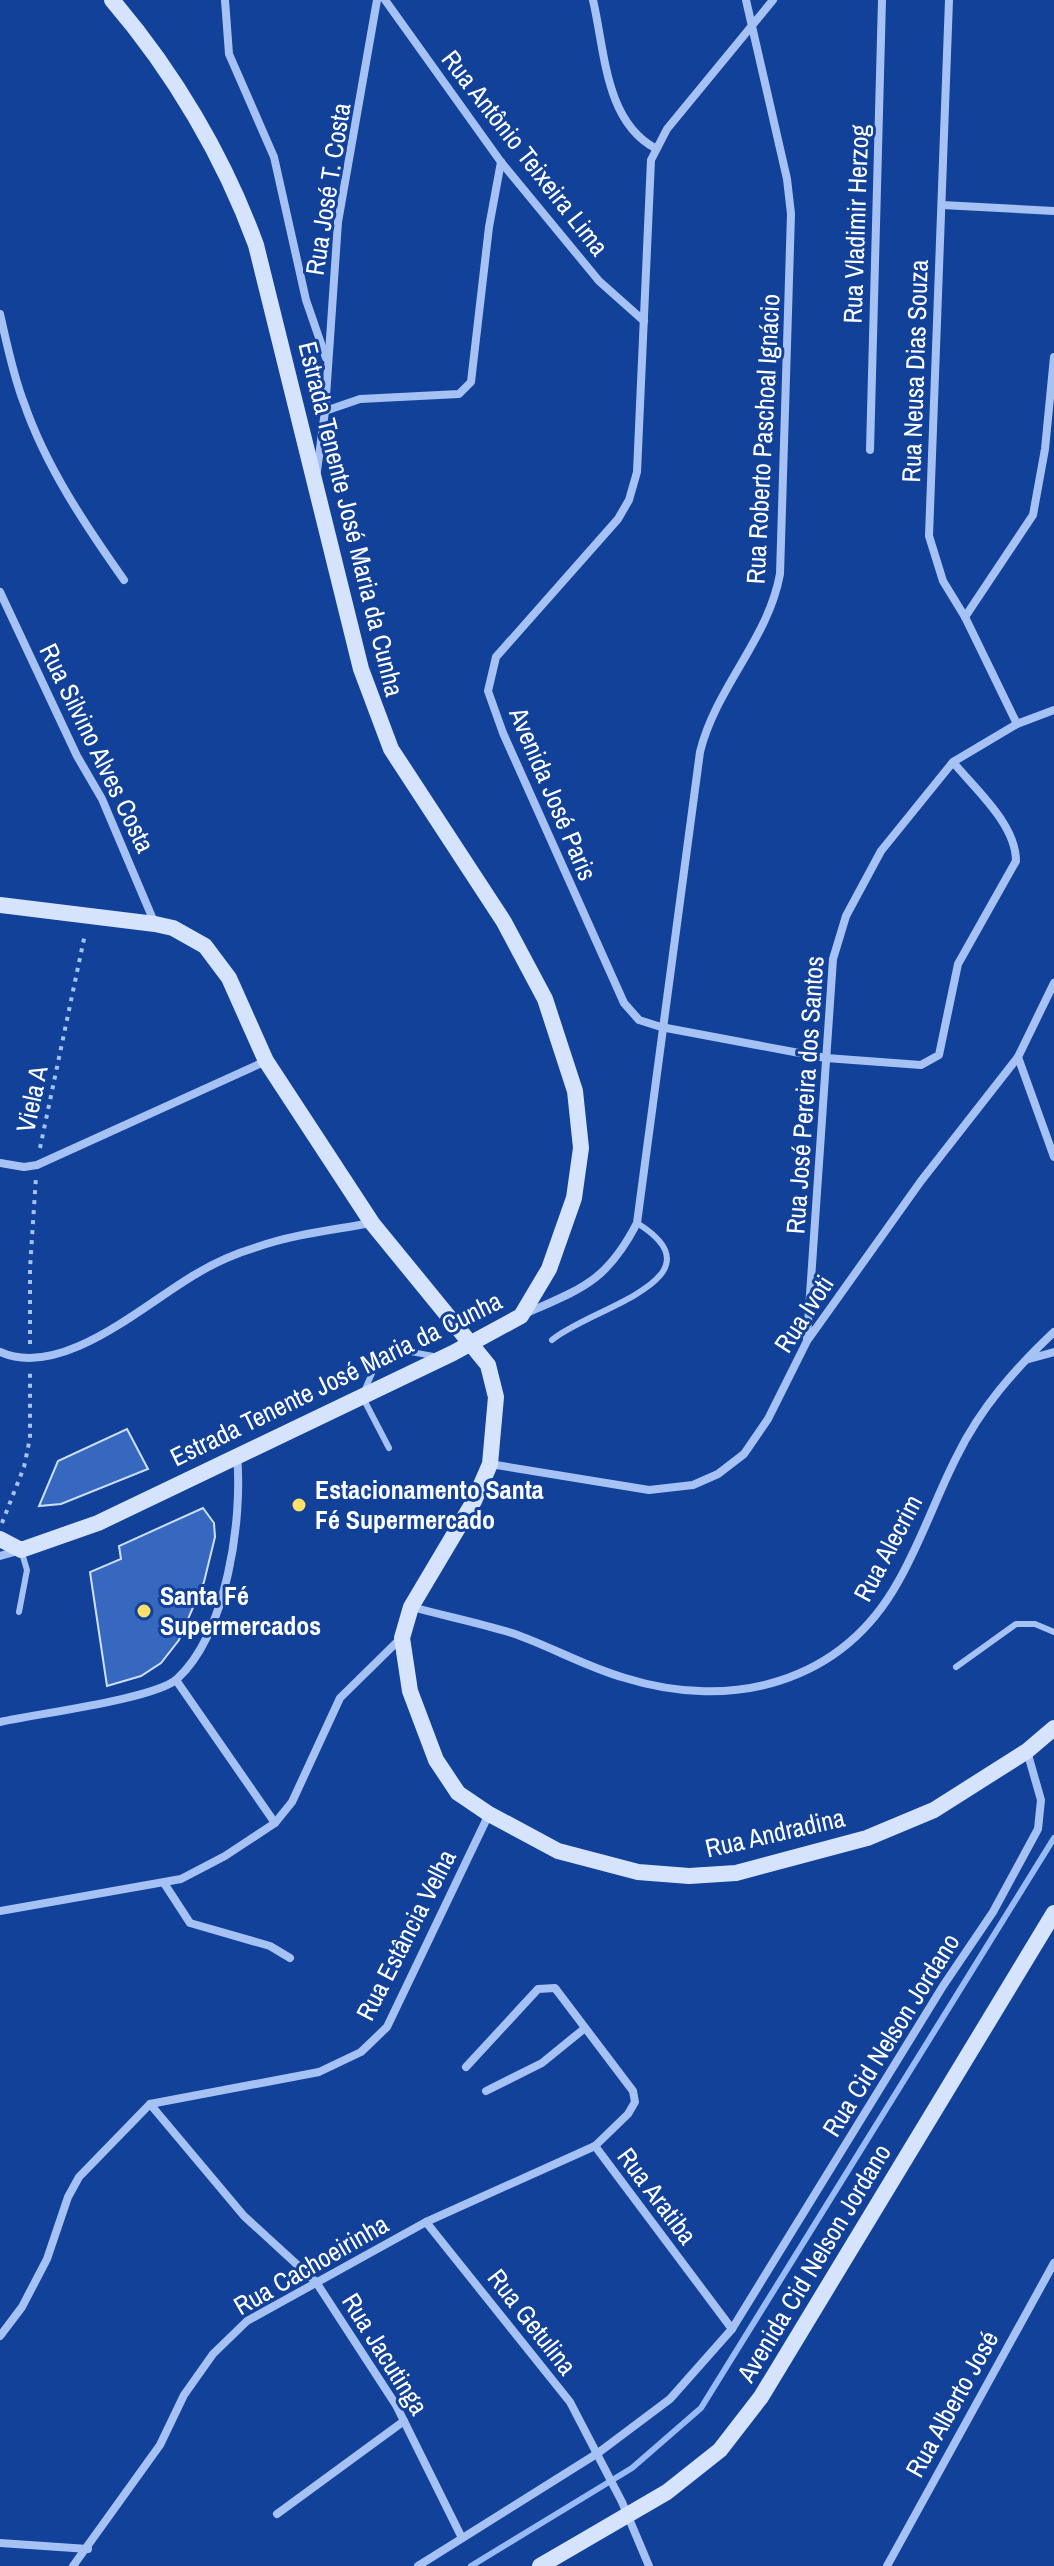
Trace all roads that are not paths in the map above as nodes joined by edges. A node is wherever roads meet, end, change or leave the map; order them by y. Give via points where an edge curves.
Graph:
1 (112, 0) edge
2 (225, 0) edge
3 (377, 0) edge
4 (385, 0) edge
5 (593, 0) edge
6 (746, 0) edge
7 (773, 0) edge
8 (882, 0) edge
9 (949, 0) edge
10 (753, 28) junction
11 (655, 148) junction
12 (501, 162) junction
13 (942, 205) junction
14 (1054, 211) edge
15 (0, 314) edge
16 (644, 321) junction
17 (1054, 357) edge
18 (328, 362) junction
19 (325, 411) junction
20 (870, 450) dead end
21 (315, 480) junction
22 (124, 580) dead end
23 (0, 592) edge
24 (965, 617) junction
25 (1054, 710) edge
26 (1017, 724) junction
27 (953, 762) junction
28 (0, 905) edge
29 (155, 924) junction
30 (1054, 983) edge
31 (661, 1027) junction
32 (1018, 1057) junction
33 (826, 1058) junction
34 (266, 1061) junction
35 (1054, 1157) edge
36 (0, 1163) edge
37 (372, 1223) junction
38 (637, 1223) junction
39 (521, 1316) junction
40 (1054, 1332) edge
41 (552, 1340) dead end
42 (807, 1341) junction
43 (472, 1342) junction
44 (0, 1352) edge
45 (1054, 1352) edge
46 (1025, 1360) junction
47 (362, 1396) junction
48 (389, 1448) dead end
49 (237, 1454) junction
50 (490, 1464) junction
51 (0, 1539) edge
52 (21, 1550) junction
53 (0, 1556) edge
54 (411, 1607) junction
55 (19, 1612) dead end
56 (1054, 1632) edge
57 (402, 1638) junction
58 (956, 1667) dead end
59 (176, 1680) junction
60 (0, 1722) edge
61 (1054, 1728) edge
62 (1027, 1751) junction
63 (489, 1814) junction
64 (275, 1823) junction
65 (164, 1883) junction
66 (0, 1911) edge
67 (1054, 1913) edge
68 (290, 1958) dead end
69 (585, 2028) junction
70 (466, 2067) dead end
71 (486, 2091) dead end
72 (150, 2104) junction
73 (595, 2146) junction
74 (426, 2222) junction
75 (1054, 2263) edge
76 (316, 2282) junction
77 (732, 2329) junction
78 (0, 2336) edge
79 (404, 2421) junction
80 (598, 2453) junction
81 (625, 2508) junction
82 (277, 2514) dead end
83 (462, 2538) junction
84 (0, 2543) edge
85 (88, 2549) junction
86 (73, 2566) edge
87 (418, 2566) edge
88 (540, 2566) edge
89 (649, 2566) edge
90 (887, 2566) edge

1 - 21 main road, Estrada Tenente José Maria da Cunha via 185,103 242,207
2 - 18 street via 229,54 274,157 306,300
3 - 18 street, Rua José T. Costa via 338,222
4 - 12 street, Rua Antônio Teixeira Lima
5 - 11 street via 617,107 636,136
6 - 10 street, Rua Roberto Paschoal Ignácio
7 - 10 street, Avenida José Paris
8 - 20 street, Rua Vladimir Herzog
9 - 13 street, Rua Neusa Dias Souza
10 - 11 street, Avenida José Paris
10 - 31 street, Rua Roberto Paschoal Ignácio via 791,214 780,574 767,618 708,718
11 - 16 street, Avenida José Paris via 648,186
12 - 16 street, Rua Antônio Teixeira Lima via 599,281
12 - 19 street via 471,382 459,394 382,396
13 - 14 street
13 - 24 street, Rua Neusa Dias Souza via 929,536 934,562
15 - 22 street via 35,429 92,534
16 - 31 street, Avenida José Paris via 637,472 629,500 496,657 488,691 624,1003 639,1020
17 - 24 street via 1033,515
18 - 19 street, Rua José T. Costa
19 - 21 street, Rua José T. Costa
21 - 39 main road, Estrada Tenente José Maria da Cunha via 361,669 391,749 504,922 545,999 575,1091 581,1148 574,1198 549,1269
23 - 29 street, Rua Silvino Alves Costa via 102,799
24 - 26 street, Rua Neusa Dias Souza
25 - 26 street, Rua José Pereira dos Santos
26 - 27 street, Rua José Pereira dos Santos
27 - 33 street, Rua José Pereira dos Santos via 881,851 846,916 833,959
27 - 33 street via 1006,827 1016,861 958,964 939,1055 921,1065
28 - 29 main road, Rua Andradina
29 - 34 main road, Rua Andradina via 205,946 229,978
30 - 32 street, Rua Ivoti
31 - 33 street
31 - 38 street
32 - 35 street
32 - 42 street, Rua Ivoti
33 - 42 street, Rua José Pereira dos Santos
34 - 36 street via 37,1165
34 - 37 main road, Rua Andradina
37 - 43 main road, Rua Andradina
37 - 44 street via 258,1246 199,1271 84,1344 30,1360
38 - 39 street via 610,1267 585,1287
38 - 41 lane via 660,1237 667,1250 668,1263 658,1282
39 - 43 main road, Estrada Tenente José Maria da Cunha
40 - 46 street, Rua Alecrim
42 - 50 street, Rua Ivoti via 744,1454 693,1485 649,1490
43 - 47 main road, Estrada Tenente José Maria da Cunha
43 - 50 main road, Rua Andradina via 488,1365 496,1397
45 - 46 street
46 - 54 street, Rua Alecrim via 973,1427 898,1583 863,1632 819,1665 756,1689 712,1694 665,1689 623,1678 511,1633
47 - 48 lane
47 - 49 main road, Estrada Tenente José Maria da Cunha
49 - 52 main road, Estrada Tenente José Maria da Cunha via 98,1523
49 - 59 street via 235,1550 203,1643
50 - 54 main road, Rua Andradina
51 - 52 main road
52 - 53 street
52 - 55 lane via 27,1570
54 - 57 main road, Rua Andradina
56 - 58 lane via 1016,1624
57 - 63 main road, Rua Andradina via 410,1691 436,1760 458,1793
57 - 64 street via 340,1698 292,1802
59 - 60 street via 149,1692
59 - 64 street
61 - 62 main road, Rua Andradina
62 - 63 main road, Rua Andradina via 912,1820 867,1838 736,1873 638,1872 558,1851
62 - 77 street, Rua Cid Nelson Jordano via 1041,1800 1038,1829 993,1912
63 - 72 street, Rua Estância Velha via 387,2027 361,2052 319,2072
64 - 65 street via 205,1867
65 - 66 street
65 - 68 street via 190,1923 270,1946
67 - 81 main road, Avenida Cid Nelson Jordano via 761,2397 720,2450 667,2492
69 - 70 street, Rua Aratiba via 555,1988 538,1989
69 - 71 street via 542,2063
69 - 73 street, Rua Aratiba via 636,2095 628,2114
72 - 76 street, Rua Jacutinga via 244,2216
72 - 78 street via 79,2177 47,2259
73 - 74 street, Rua Cachoeirinha
73 - 77 street, Rua Aratiba
74 - 76 street, Rua Cachoeirinha
74 - 80 street, Rua Getulina via 570,2402
75 - 90 street, Rua Alberto José
76 - 79 street, Rua Jacutinga
76 - 85 street, Rua Cachoeirinha via 247,2321 213,2354 184,2395 160,2445
77 - 80 street, Avenida Cid Nelson Jordano via 670,2399
79 - 82 street
79 - 83 street, Rua Jacutinga
80 - 81 street
80 - 83 street, Avenida Cid Nelson Jordano
81 - 88 main road, Avenida Cid Nelson Jordano
81 - 89 street
83 - 87 street, Avenida Cid Nelson Jordano
84 - 85 street
85 - 86 street, Rua Cachoeirinha

